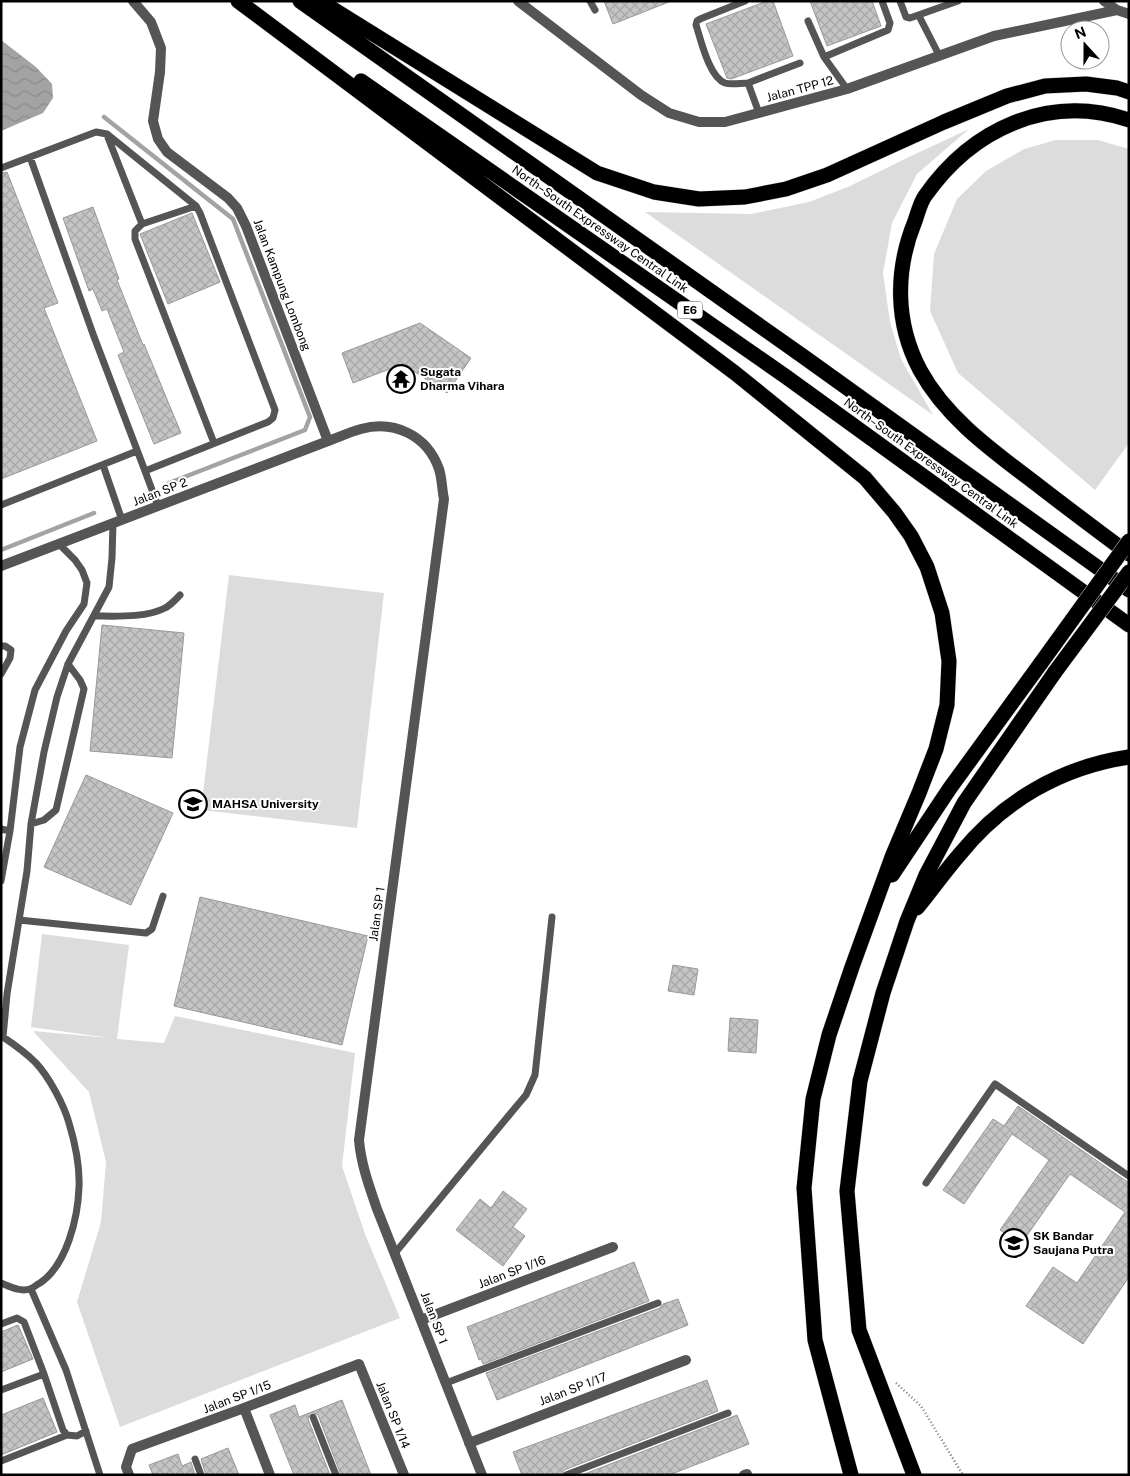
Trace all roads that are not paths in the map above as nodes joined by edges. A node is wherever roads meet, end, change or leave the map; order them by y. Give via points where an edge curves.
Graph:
1 (133, 1) edge
2 (238, 1) edge
3 (247, 1) edge
4 (300, 1) edge
5 (320, 1) edge
6 (518, 1) edge
7 (590, 1) edge
8 (745, 1) edge
9 (882, 1) edge
10 (900, 1) edge
11 (958, 1) edge
12 (1104, 1) edge
13 (596, 10) dead end
14 (1117, 10) junction
15 (1129, 14) edge
16 (919, 16) junction
17 (808, 21) dead end
18 (939, 55) junction
19 (824, 57) junction
20 (800, 63) dead end
21 (748, 83) junction
22 (847, 89) junction
23 (1129, 92) edge
24 (759, 113) junction
25 (1129, 120) edge
26 (107, 134) junction
27 (30, 157) junction
28 (1, 168) edge
29 (196, 206) junction
30 (142, 224) junction
31 (328, 441) junction
32 (214, 444) junction
33 (138, 451) junction
34 (103, 465) junction
35 (145, 471) junction
36 (1, 505) edge
37 (158, 506) junction
38 (118, 522) junction
39 (1129, 540) edge
40 (59, 544) junction
41 (1129, 554) edge
42 (1, 566) edge
43 (1129, 572) edge
44 (1129, 590) edge
45 (180, 594) dead end
46 (94, 616) junction
47 (1129, 625) edge
48 (1, 646) edge
49 (68, 664) junction
50 (1, 674) edge
51 (1129, 757) edge
52 (31, 824) junction
53 (1, 830) edge
54 (10, 831) junction
55 (1, 882) edge
56 (881, 890) junction
57 (163, 896) dead end
58 (552, 917) dead end
59 (19, 920) junction
60 (907, 921) junction
61 (2, 1037) edge
62 (1129, 1176) edge
63 (926, 1183) dead end
64 (612, 1247) dead end
65 (395, 1253) junction
66 (1, 1283) edge
67 (31, 1288) junction
68 (658, 1303) dead end
69 (421, 1320) junction
70 (1, 1324) edge
71 (686, 1360) dead end
72 (359, 1364) joint
73 (44, 1374) junction
74 (446, 1383) junction
75 (1, 1390) edge
76 (244, 1408) junction
77 (728, 1413) dead end
78 (313, 1417) dead end
79 (86, 1431) junction
80 (67, 1435) junction
81 (469, 1443) junction
82 (195, 1459) dead end
83 (1, 1461) edge
84 (100, 1475) edge
85 (129, 1475) edge
86 (201, 1475) edge
87 (270, 1475) edge
88 (336, 1475) edge
89 (404, 1475) edge
90 (482, 1475) edge
91 (566, 1475) edge
92 (851, 1475) edge
93 (914, 1475) edge

1 - 31 street, Jalan Kampung Lombong via 150,22 161,48 153,121 158,139 167,152 237,208
2 - 56 highway via 735,373 865,478 894,512 927,567 942,613 949,661 947,704 936,749
3 - 47 highway, North–South Expressway Central Link / E6 via 777,370
4 - 44 highway, North–South Expressway Central Link / E6
5 - 23 highway via 597,174 654,192 699,199 745,197 786,189 1008,96 1045,86 1086,84
6 - 24 street, Jalan TPP 12 via 669,113 700,122 725,122
7 - 13 lane
8 - 21 lane via 700,19 696,25 711,69 718,79 726,84
9 - 19 lane via 890,23 888,30
10 - 16 lane via 906,17
11 - 16 lane
12 - 14 street
14 - 15 street
14 - 18 street, Jalan TPP 12 via 994,36
16 - 18 lane
17 - 19 lane
18 - 22 street, Jalan TPP 12
19 - 22 lane
20 - 21 lane
21 - 24 lane
22 - 24 street, Jalan TPP 12
25 - 41 highway via 1084,110 1057,112 1028,117 971,147 924,198 908,237 901,269 900,305 919,368 930,389 954,416 985,445
26 - 27 lane via 96,132
26 - 29 lane
26 - 30 lane
27 - 28 lane
27 - 33 lane
29 - 30 lane
29 - 32 lane via 275,410 274,418 268,422
30 - 32 lane via 135,231 135,239
31 - 37 street, Jalan SP 2
31 - 65 street, Jalan SP 1 via 375,426 404,430 431,453 439,470 444,499 359,1140 367,1179
32 - 35 lane
33 - 34 lane
33 - 35 lane
34 - 36 lane
34 - 38 lane
35 - 37 lane
37 - 38 street, Jalan SP 2
38 - 40 street, Jalan SP 2
38 - 46 lane via 109,587
39 - 56 highway, bridge via 950,788
40 - 42 street, Jalan SP 2
40 - 54 lane via 82,570 87,583 84,604 35,690 20,747
43 - 60 highway, bridge via 964,803 926,875
45 - 46 lane via 167,607 153,612
46 - 49 lane
48 - 50 lane via 11,650
49 - 52 lane via 44,752
49 - 52 lane via 84,689 82,698 56,810 44,820
51 - 60 highway via 1059,776 1024,795 995,817 960,853
52 - 59 lane
53 - 54 lane
54 - 55 lane
56 - 92 highway via 829,1035 813,1099 804,1188 815,1340
57 - 59 lane via 152,929 146,933
58 - 65 lane via 535,1075 515,1108
59 - 61 lane
60 - 93 highway via 883,993 860,1081 847,1191 859,1330
61 - 67 lane via 38,1065 55,1090 69,1122 77,1163 77,1213 66,1247 48,1277
62 - 63 lane via 995,1084
64 - 69 street, Jalan SP 1/16
65 - 69 street, Jalan SP 1
66 - 67 lane via 17,1290
67 - 79 lane via 66,1370
68 - 74 lane
69 - 74 street, Jalan SP 1
70 - 73 lane via 17,1318 24,1322
71 - 81 street, Jalan SP 1/17
72 - 76 street, Jalan SP 1/15
72 - 89 street, Jalan SP 1/14
73 - 75 lane
73 - 80 lane
74 - 81 street, Jalan SP 1
76 - 85 street, Jalan SP 1/15 via 132,1449 126,1466
76 - 87 street
77 - 91 lane
78 - 88 lane
79 - 80 lane via 76,1436
79 - 84 lane
80 - 83 lane
81 - 90 street, Jalan SP 1
82 - 86 lane

